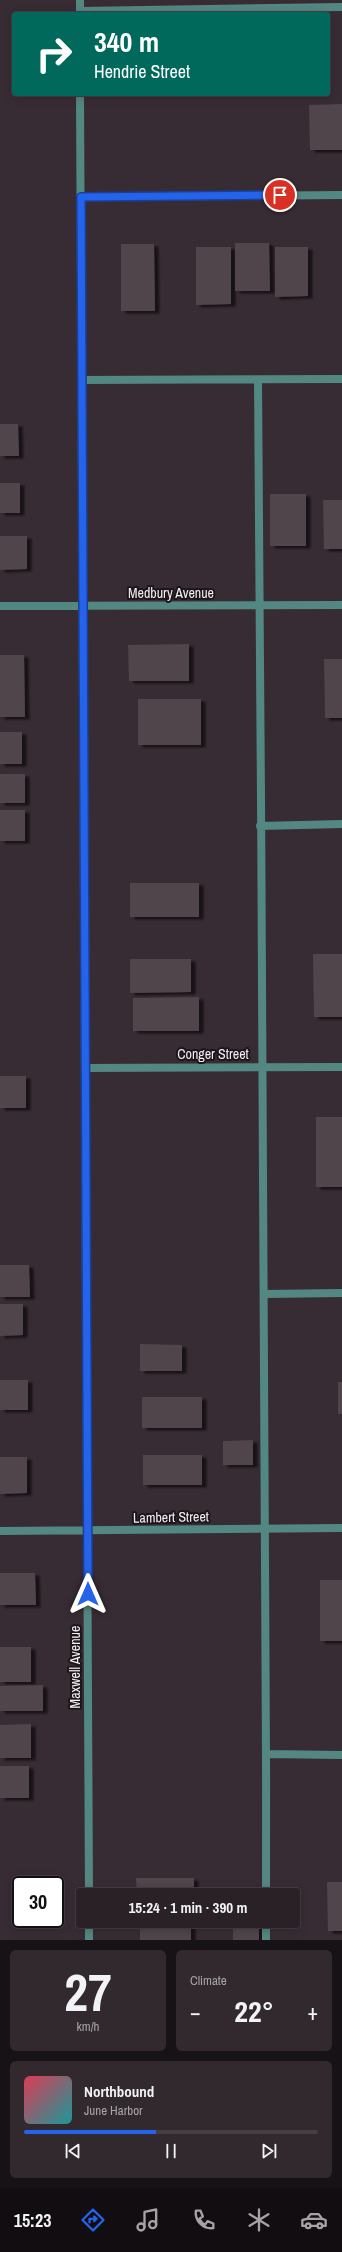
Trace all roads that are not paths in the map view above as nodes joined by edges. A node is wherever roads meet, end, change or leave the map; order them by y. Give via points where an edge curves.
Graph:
1 (80, 0) edge
2 (271, 4) edge
3 (342, 6) edge
4 (80, 12) edge
5 (80, 96) edge
6 (342, 195) edge
7 (81, 197) junction
8 (342, 379) edge
9 (82, 380) junction
10 (258, 380) junction
11 (342, 605) edge
12 (0, 606) edge
13 (83, 606) junction
14 (259, 606) junction
15 (342, 824) edge
16 (260, 826) junction
17 (263, 1067) junction
18 (342, 1067) edge
19 (85, 1068) junction
20 (342, 1293) edge
21 (264, 1294) junction
22 (342, 1528) edge
23 (267, 1529) junction
24 (87, 1530) junction
25 (0, 1531) edge
26 (266, 1754) junction
27 (342, 1755) edge
28 (89, 1888) edge
29 (266, 1888) edge
30 (89, 1928) edge
31 (266, 1928) edge
32 (89, 1940) edge
33 (266, 1940) edge

1 - 4 street
2 - 3 street
2 - 4 street
5 - 7 street, Maxwell Avenue
6 - 7 street
7 - 9 street, Maxwell Avenue
8 - 10 street
9 - 10 street
9 - 13 street, Maxwell Avenue
10 - 14 street
11 - 14 street, Medbury Avenue
12 - 13 street, Medbury Avenue
13 - 14 street, Medbury Avenue
13 - 19 street, Maxwell Avenue
14 - 16 street
15 - 16 street
16 - 17 street
17 - 18 street, Conger Street
17 - 19 street, Conger Street
17 - 21 street
19 - 24 street, Maxwell Avenue
20 - 21 street
21 - 23 street
22 - 23 street, Lambert Street
23 - 24 street, Lambert Street
23 - 26 street
24 - 25 street, Lambert Street
24 - 28 street, Maxwell Avenue
26 - 27 street
26 - 29 street
30 - 32 street
31 - 33 street

